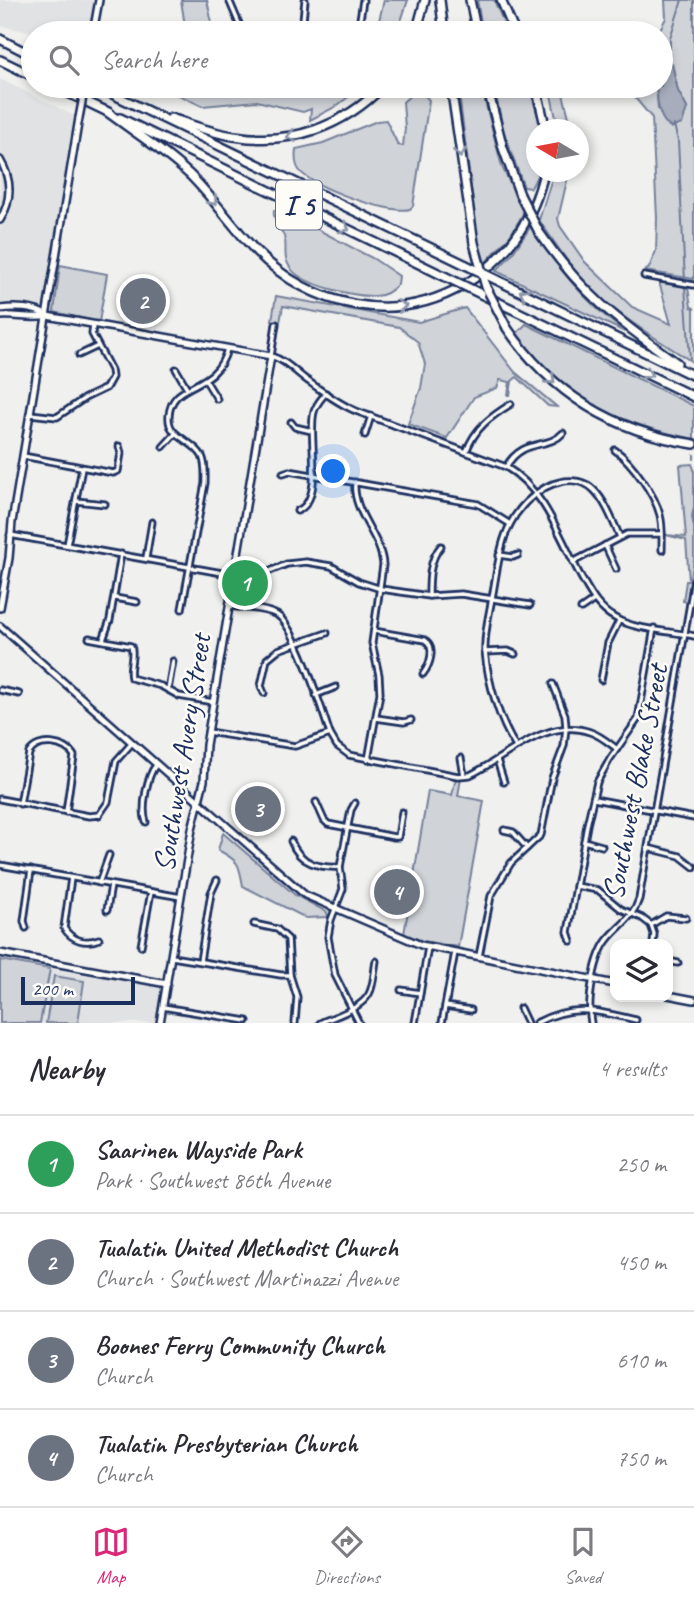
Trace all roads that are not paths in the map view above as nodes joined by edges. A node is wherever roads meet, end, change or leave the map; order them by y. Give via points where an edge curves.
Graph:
1 (99, 0) edge
2 (229, 0) edge
3 (305, 0) edge
4 (363, 0) edge
5 (425, 0) edge
6 (440, 0) edge
7 (470, 0) edge
8 (500, 0) edge
9 (95, 21) edge
10 (238, 21) edge
11 (303, 21) edge
12 (360, 21) edge
13 (419, 21) edge
14 (443, 21) edge
15 (474, 21) edge
16 (510, 21) edge
17 (0, 39) edge
18 (21, 49) edge
19 (0, 60) edge
20 (21, 70) edge
21 (79, 98) edge
22 (83, 98) edge
23 (122, 98) edge
24 (371, 98) edge
25 (453, 98) edge
26 (490, 98) edge
27 (539, 98) edge
28 (141, 107) junction
29 (106, 111) junction
30 (544, 119) edge
31 (0, 160) edge
32 (541, 182) edge
33 (0, 220) edge
34 (644, 276) dead end
35 (694, 285) edge
36 (0, 309) edge
37 (0, 316) edge
38 (47, 316) junction
39 (276, 324) dead end
40 (93, 325) junction
41 (99, 346) junction
42 (227, 349) junction
43 (79, 355) dead end
44 (271, 356) junction
45 (176, 369) dead end
46 (694, 376) edge
47 (206, 381) junction
48 (187, 388) junction
49 (326, 393) junction
50 (694, 397) edge
51 (217, 399) dead end
52 (511, 404) dead end
53 (30, 414) junction
54 (371, 416) junction
55 (291, 422) dead end
56 (312, 431) junction
57 (563, 433) dead end
58 (175, 434) junction
59 (365, 435) dead end
60 (694, 444) edge
61 (119, 446) dead end
62 (163, 447) dead end
63 (615, 450) dead end
64 (466, 452) junction
65 (23, 456) junction
66 (82, 467) junction
67 (506, 467) junction
68 (283, 473) dead end
69 (313, 475) junction
70 (355, 482) junction
71 (537, 493) junction
72 (76, 501) junction
73 (105, 504) dead end
74 (298, 511) dead end
75 (152, 522) dead end
76 (510, 524) junction
77 (662, 534) junction
78 (10, 535) junction
79 (620, 537) junction
80 (66, 545) junction
81 (605, 545) junction
82 (441, 546) dead end
83 (662, 550) dead end
84 (121, 554) junction
85 (499, 555) junction
86 (519, 555) dead end
87 (146, 559) junction
88 (573, 562) junction
89 (191, 567) junction
90 (616, 569) dead end
91 (234, 576) junction
92 (694, 580) edge
93 (381, 589) junction
94 (429, 596) junction
95 (115, 597) junction
96 (492, 600) junction
97 (594, 600) junction
98 (137, 602) dead end
99 (530, 605) dead end
100 (229, 606) junction
101 (0, 608) edge
102 (581, 609) dead end
103 (182, 610) dead end
104 (619, 621) junction
105 (0, 626) edge
106 (654, 628) junction
107 (374, 631) junction
108 (327, 633) dead end
109 (685, 634) junction
110 (694, 636) edge
111 (89, 638) dead end
112 (103, 640) junction
113 (296, 644) junction
114 (485, 652) junction
115 (515, 654) dead end
116 (173, 662) dead end
117 (423, 674) dead end
118 (601, 680) dead end
119 (553, 684) dead end
120 (336, 687) dead end
121 (0, 690) edge
122 (168, 690) junction
123 (264, 693) dead end
124 (19, 694) dead end
125 (316, 695) junction
126 (213, 702) junction
127 (376, 718) junction
128 (411, 720) dead end
129 (566, 728) junction
130 (208, 732) junction
131 (330, 734) junction
132 (132, 743) junction
133 (517, 748) junction
134 (617, 749) junction
135 (461, 758) dead end
136 (368, 760) junction
137 (497, 760) junction
138 (156, 765) junction
139 (464, 775) junction
140 (504, 782) dead end
141 (0, 799) edge
142 (594, 799) junction
143 (316, 802) dead end
144 (199, 803) junction
145 (355, 803) dead end
146 (20, 804) junction
147 (66, 812) junction
148 (402, 812) dead end
149 (654, 812) junction
150 (694, 818) edge
151 (146, 822) dead end
152 (347, 829) junction
153 (504, 830) dead end
154 (291, 841) dead end
155 (584, 841) junction
156 (601, 846) dead end
157 (527, 848) junction
158 (648, 848) junction
159 (109, 855) dead end
160 (0, 865) edge
161 (340, 867) junction
162 (694, 867) edge
163 (31, 870) junction
164 (71, 878) junction
165 (217, 880) dead end
166 (99, 883) junction
167 (111, 885) junction
168 (576, 886) junction
169 (151, 892) junction
170 (182, 897) junction
171 (335, 908) junction
172 (107, 910) dead end
173 (632, 915) junction
174 (686, 918) dead end
175 (254, 924) dead end
176 (650, 925) junction
177 (26, 928) dead end
178 (99, 939) dead end
179 (654, 939) edge
180 (570, 941) dead end
181 (141, 946) dead end
182 (428, 947) junction
183 (454, 952) junction
184 (0, 953) edge
185 (172, 957) junction
186 (479, 957) junction
187 (200, 961) junction
188 (376, 961) dead end
189 (673, 962) edge
190 (678, 963) dead end
191 (290, 975) junction
192 (594, 980) junction
193 (610, 983) edge
194 (167, 984) junction
195 (401, 990) dead end
196 (420, 993) junction
197 (673, 996) edge
198 (694, 1000) edge
199 (445, 1006) junction
200 (163, 1007) junction
201 (520, 1008) dead end
202 (351, 1009) junction
203 (471, 1010) dead end
204 (589, 1010) junction
205 (636, 1020) dead end
206 (247, 1021) dead end
207 (160, 1023) edge
208 (295, 1023) edge
209 (320, 1023) edge
210 (359, 1023) edge
211 (415, 1023) edge
212 (442, 1023) edge
213 (527, 1023) edge
214 (536, 1023) edge
215 (592, 1023) edge

1 - 9 main road
2 - 10 street
3 - 11 street
4 - 12 street
5 - 13 highway
6 - 14 highway
7 - 15 highway
8 - 16 highway
17 - 18 highway
19 - 20 highway
21 - 29 highway, I 5
22 - 38 main road, bridge
23 - 28 highway, I 5
24 -> 28 highway via 340,119 283,138 233,136
25 -> 60 highway, bridge via 474,243 486,287 507,328 540,369 586,407 637,431
26 - 46 highway, bridge via 520,195 567,271 602,308
27 - 30 highway
46 -> 28 highway, I 5, bridge
29 -> 32 highway via 188,173 279,272 322,296 360,306 420,303 474,279 518,235
29 -> 50 highway, I 5, bridge
31 - 33 main road via 9,186 8,204
34 - 35 street
36 - 38 main road
37 - 38 main road
38 - 40 main road
38 - 53 main road
39 - 44 street, Southwest Avery Street
40 - 41 street
40 - 42 main road
41 - 43 street
41 - 53 street via 112,374 104,390 57,417
42 - 44 main road
42 - 47 street via 219,370
44 - 49 street via 289,363
44 - 91 main road, Southwest Avery Street
45 - 48 street
47 - 48 street
47 - 51 street
48 - 58 street via 170,409 168,418
49 - 54 street
49 - 56 street via 314,411
52 - 64 street via 481,425
53 - 65 main road
54 - 59 street
54 - 64 street
55 - 56 street
56 - 69 street
57 - 67 street via 523,448
58 - 62 street
58 - 89 street via 195,447 205,464
61 - 66 street via 118,471
63 - 77 street via 655,502
64 - 67 street
65 - 66 street
65 - 78 main road
66 - 72 street
67 - 71 street
68 - 69 street
69 - 70 street
69 - 74 street via 308,502
70 - 76 street via 478,504
70 - 93 street via 356,502 382,554
71 - 76 street via 521,506
71 - 79 street via 555,483 583,483 597,492
71 - 88 street
72 - 73 street
72 - 80 street
75 - 87 street
76 - 85 street
77 - 79 street
77 - 83 street
78 - 80 street
78 - 101 main road
79 - 81 street
80 - 84 street
81 - 88 street
81 - 90 street
82 - 94 street via 431,565
84 - 87 street
84 - 95 street
85 - 86 street
85 - 96 street
87 - 89 street
88 - 97 street
89 - 91 street
89 - 103 street
91 - 93 street via 260,575 306,562 331,566
91 - 100 main road, Southwest Avery Street
92 - 109 street, Southwest Blake Street
93 - 94 street
93 - 107 street
94 - 96 street via 461,594
95 - 98 street
95 - 112 street
96 - 99 street
96 - 114 street
97 - 102 street
97 - 104 street
100 - 113 street via 278,616
100 - 126 main road, Southwest Avery Street
104 - 106 street
104 - 118 street via 608,643
105 - 132 main road
106 - 109 street
106 - 134 street via 638,719
107 - 117 street via 430,643 428,668
107 - 127 street via 380,684
108 - 113 street
109 - 110 street
109 - 149 street, Southwest Blake Street
111 - 112 street
112 - 122 street via 131,646 131,678
113 - 123 street via 267,659 261,686
113 - 125 street
114 - 115 street
114 - 133 street via 496,700
116 - 122 street
119 - 129 street
120 - 125 street
121 - 124 street
122 - 126 street
125 - 131 street
126 - 130 main road, Southwest Avery Street
127 - 128 street
127 - 136 street
129 - 133 street
129 - 134 street via 592,732
129 - 157 street via 541,835
130 - 131 street via 295,746
130 - 144 main road, Southwest Avery Street
131 - 136 street via 342,751
132 - 138 main road
132 - 147 street via 116,761 102,812 94,817
133 - 137 street
134 - 142 street via 601,773
135 - 139 street
136 - 139 street
137 - 139 street
137 - 140 street
138 - 144 main road
138 - 151 street via 147,794
141 - 146 street
142 - 149 street
142 - 155 street
143 - 152 street via 328,824
144 - 170 main road, Southwest Avery Street
144 - 171 main road via 295,887
145 - 152 street
146 - 147 street
146 - 147 street via 29,752 37,744 55,745 66,747 74,756
148 - 152 street via 398,837
149 - 150 street
149 - 158 street, Southwest Blake Street
152 - 161 street
153 - 157 street via 513,832
154 - 161 street via 311,864
155 - 156 street
155 - 168 street
157 - 186 street via 506,870 491,896
158 - 162 street via 680,856
158 - 173 street, Southwest Blake Street
159 - 166 street
160 - 163 street
161 - 171 street via 343,889
163 - 164 street
163 - 177 street
164 - 166 street
164 - 178 street via 64,928 77,940
165 - 187 street
166 - 167 street
167 - 169 street
167 - 172 street
168 - 173 street via 598,890
168 - 180 street
169 - 170 street
169 - 181 street
170 - 185 main road, Southwest Avery Street
171 - 182 main road
171 - 202 street via 329,925 329,950
173 - 176 street
173 - 192 street, Southwest Blake Street via 604,945
174 - 176 street via 666,916
175 - 191 street via 277,929 288,939
176 - 179 street
182 - 183 main road
182 - 196 street
183 - 186 main road
183 - 199 street
184 - 194 main road
185 - 187 street
185 - 194 main road, Southwest Avery Street
186 - 192 main road
187 - 191 street
188 - 202 street via 371,991
189 - 190 street
191 - 208 street via 297,997
192 - 193 main road
192 - 204 street, Southwest Blake Street
194 - 200 main road, Southwest Avery Street
195 - 196 street
196 - 211 street
197 - 198 main road
199 - 203 street
199 - 212 street
200 - 206 street
200 - 207 main road, Southwest Avery Street
201 - 213 street
202 - 209 street
202 - 210 street
204 - 205 street
204 - 214 street
204 - 215 street

